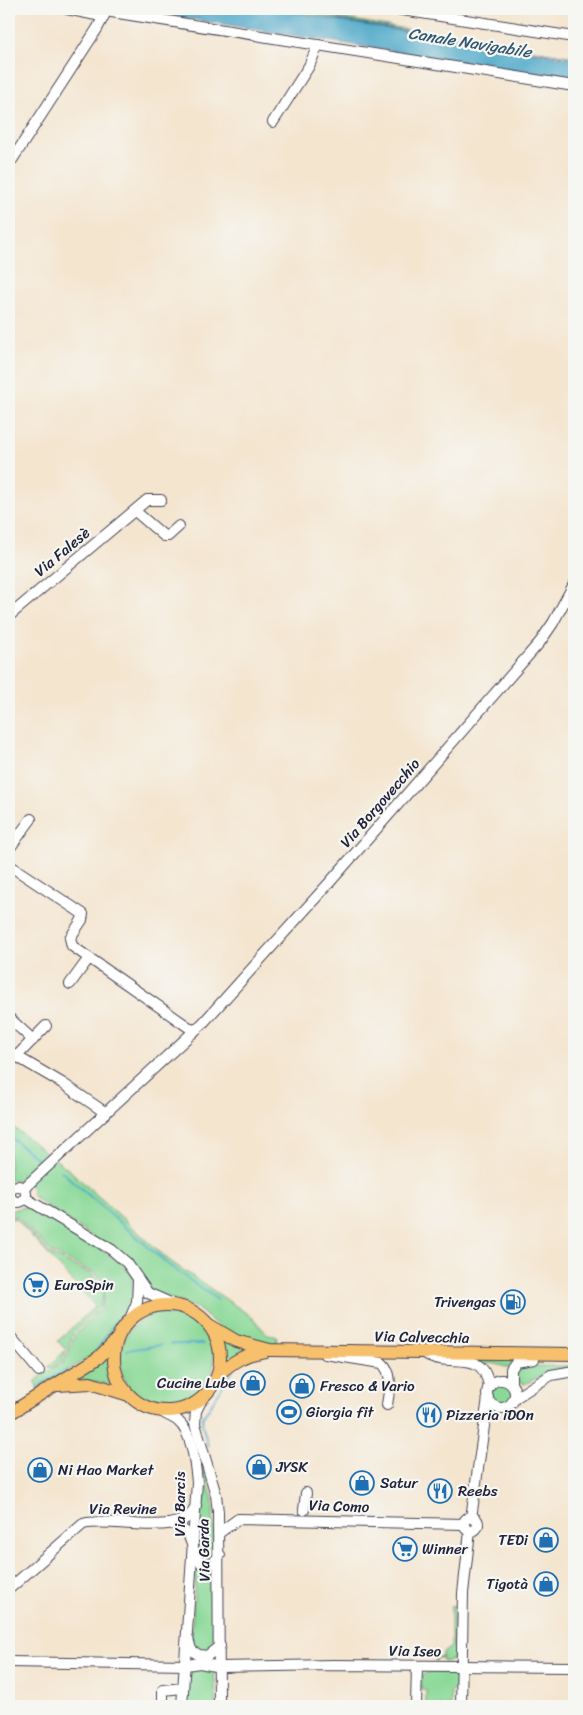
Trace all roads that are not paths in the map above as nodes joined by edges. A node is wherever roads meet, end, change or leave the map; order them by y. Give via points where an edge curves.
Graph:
1 (67, 9) edge
2 (93, 9) edge
3 (396, 9) edge
4 (122, 13) junction
5 (104, 16) junction
6 (574, 38) edge
7 (318, 45) junction
8 (574, 86) edge
9 (273, 122) dead end
10 (9, 160) edge
11 (150, 489) dead end
12 (147, 500) junction
13 (161, 500) dead end
14 (135, 511) junction
15 (179, 526) dead end
16 (574, 584) edge
17 (9, 616) edge
18 (31, 819) dead end
19 (9, 849) edge
20 (9, 865) edge
21 (89, 958) junction
22 (70, 984) dead end
23 (9, 1018) edge
24 (46, 1026) dead end
25 (194, 1031) junction
26 (33, 1040) junction
27 (13, 1054) edge
28 (106, 1113) junction
29 (24, 1193) junction
30 (10, 1195) edge
31 (138, 1281) junction
32 (174, 1305) junction
33 (130, 1319) junction
34 (209, 1325) junction
35 (9, 1335) edge
36 (118, 1338) junction
37 (270, 1350) junction
38 (320, 1352) junction
39 (425, 1353) junction
40 (574, 1354) edge
41 (574, 1360) edge
42 (39, 1371) dead end
43 (574, 1371) edge
44 (218, 1375) junction
45 (512, 1384) junction
46 (51, 1386) junction
47 (532, 1386) junction
48 (489, 1387) junction
49 (129, 1395) junction
50 (488, 1398) junction
51 (515, 1398) junction
52 (202, 1399) junction
53 (387, 1405) dead end
54 (501, 1408) junction
55 (161, 1411) junction
56 (9, 1414) edge
57 (484, 1421) junction
58 (198, 1492) junction
59 (306, 1493) dead end
60 (304, 1510) dead end
61 (172, 1524) junction
62 (468, 1524) junction
63 (219, 1533) junction
64 (194, 1551) junction
65 (220, 1555) junction
66 (9, 1588) edge
67 (188, 1634) junction
68 (220, 1646) junction
69 (9, 1662) edge
70 (202, 1663) junction
71 (183, 1664) junction
72 (256, 1666) junction
73 (417, 1666) junction
74 (220, 1667) junction
75 (462, 1667) junction
76 (574, 1667) edge
77 (220, 1678) junction
78 (184, 1684) junction
79 (163, 1706) edge
80 (182, 1706) edge
81 (219, 1706) edge
82 (416, 1706) edge
83 (461, 1706) edge

1 - 5 street
2 - 4 street
3 - 6 street
4 - 5 street
4 - 7 street
5 - 10 street via 29,137
7 - 8 street
7 - 9 street via 309,66
11 - 12 street
12 - 13 street
12 - 14 street, Via Falesè
14 - 15 street via 164,536
14 - 17 street, Via Falesè
16 - 25 street, Via Borgovecchio via 540,642 330,882
18 - 19 street
20 - 21 street via 80,912 82,920 70,941
21 - 22 street
21 - 25 street
23 - 26 street
24 - 26 street
25 - 28 street, Via Borgovecchio
26 - 27 street
27 - 28 street
28 - 29 street, Via Borgovecchio
29 - 30 street via 18,1202
29 - 30 street via 16,1186
29 - 31 street via 117,1254 132,1269
31 - 32 street via 148,1293
31 - 33 street via 137,1302
32 - 33 main road via 150,1307
32 - 34 main road via 193,1312
33 - 36 main road
34 - 37 main road, Via Calvecchia via 236,1341
34 - 44 main road via 219,1346
35 - 42 street
36 - 46 main road via 98,1358
36 - 49 main road via 114,1352 115,1368
37 - 38 main road, Via Calvecchia
37 - 44 main road, Via Calvecchia via 244,1355
38 - 39 main road, Via Calvecchia
38 - 53 street via 329,1356 382,1362 390,1376
39 - 40 main road, Via Calvecchia
39 - 48 street via 439,1359 476,1363 485,1371
41 - 45 street via 519,1360 512,1367
43 - 47 street via 551,1375
44 - 52 main road
45 - 47 street
45 - 48 street via 499,1379
45 - 51 street
46 - 49 main road via 68,1382 90,1383
46 - 56 main road
47 - 51 street
48 - 50 street
49 - 55 main road via 145,1407
50 - 54 street via 494,1406
50 - 57 street
51 - 54 street via 509,1406
52 - 55 main road via 182,1409
52 - 63 street, Via Garda via 196,1411 195,1424 216,1495
54 - 57 street
55 - 58 street, Via Barcis via 178,1421 186,1432
57 - 62 street
58 - 61 street, Via Revine via 192,1513 185,1520
58 - 64 street, Via Barcis
59 - 60 street, Via Como
61 - 64 street, Via Revine via 191,1536
61 - 66 street, Via Revine via 83,1524
62 - 63 street, Via Como via 238,1519
62 - 75 street
63 - 65 street, Via Garda
64 - 65 street, Via Barcis via 204,1564 212,1563
64 - 67 street, Via Barcis
65 - 68 street, Via Garda
67 - 68 street via 192,1650 199,1655 207,1656
67 - 71 street, Via Barcis
68 - 72 street, Via Iseo via 229,1661
68 - 74 street, Via Garda
69 - 71 street, Via Iseo
70 - 71 street, Via Iseo
70 - 74 street, Via Iseo
70 - 77 street via 214,1668
70 - 78 street via 189,1669
71 - 78 street, Via Barcis
72 - 73 street, Via Iseo
72 - 74 street, Via Iseo
73 - 75 street, Via Iseo
73 - 82 street
74 - 77 street, Via Garda
75 - 76 street, Via Iseo
75 - 83 street
77 - 81 street, Via Garda
78 - 79 street via 163,1690
78 - 80 street, Via Barcis

